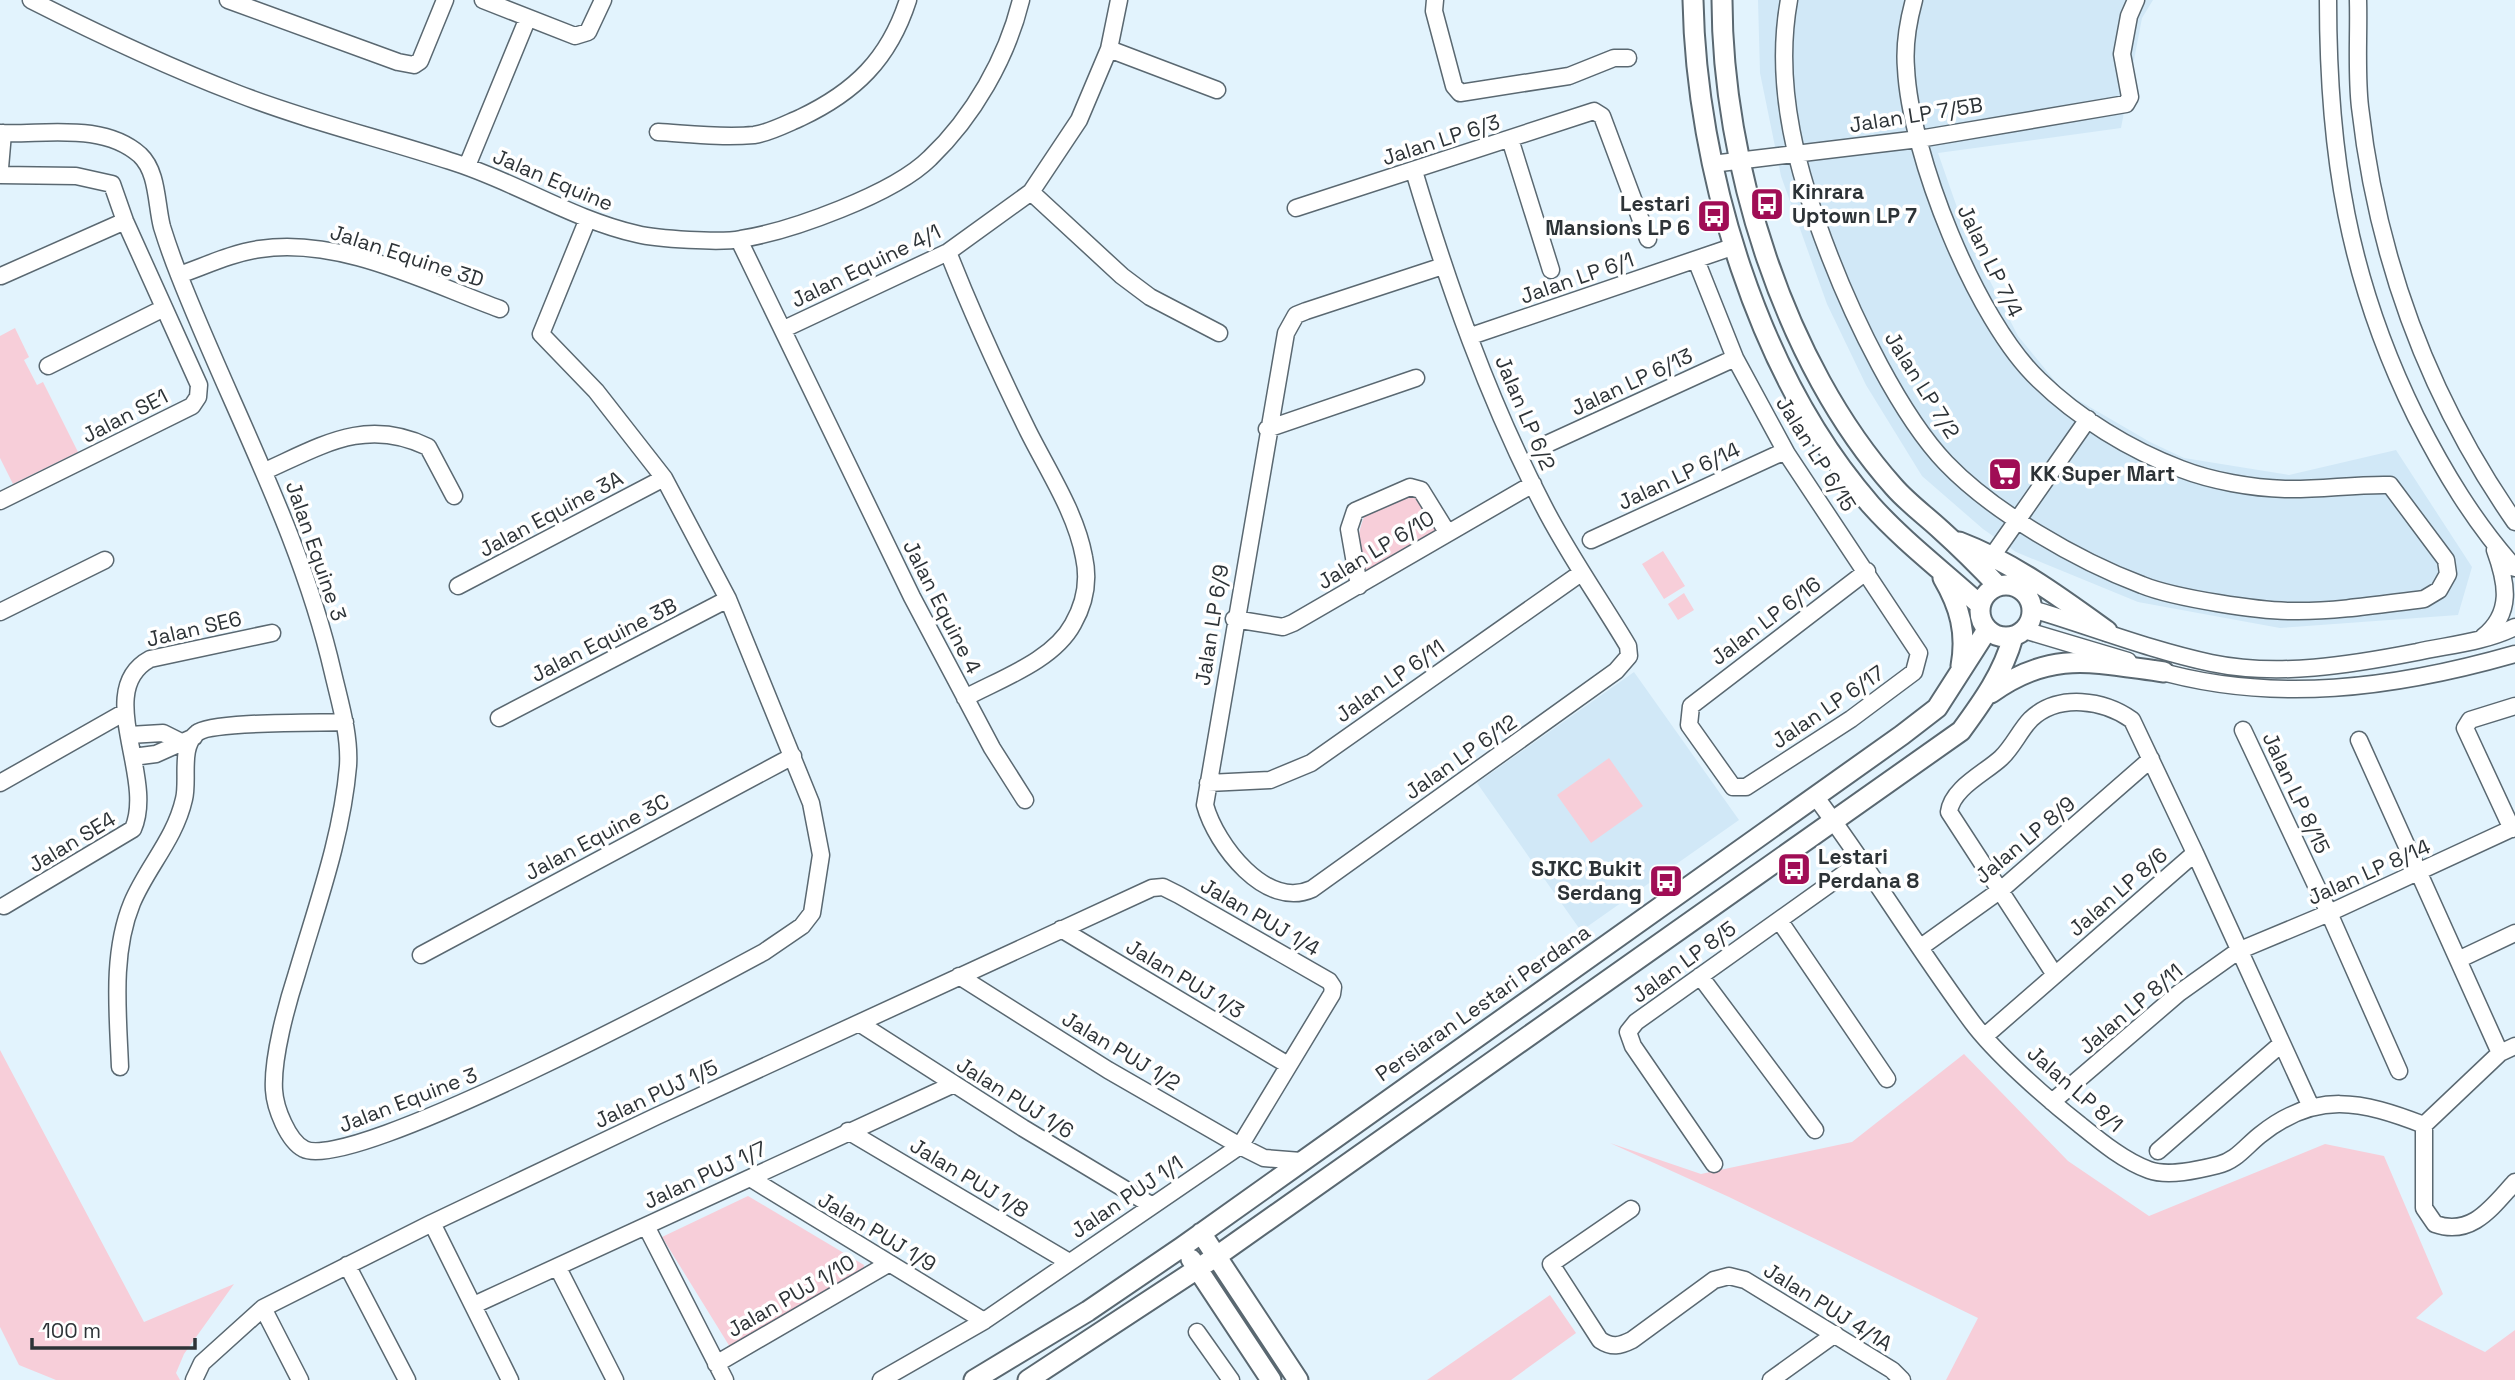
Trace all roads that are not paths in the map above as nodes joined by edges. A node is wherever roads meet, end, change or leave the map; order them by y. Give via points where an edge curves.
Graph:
1 (31, 0) edge
2 (228, 0) edge
3 (445, 0) edge
4 (483, 0) edge
5 (603, 0) edge
6 (908, 0) edge
7 (1021, 0) edge
8 (1118, 0) edge
9 (1435, 0) edge
10 (1693, 0) edge
11 (1722, 0) edge
12 (1788, 0) edge
13 (1914, 0) edge
14 (2136, 0) edge
15 (2328, 0) edge
16 (2358, 0) edge
17 (527, 20) junction
18 (1109, 48) junction
19 (1628, 58) dead end
20 (1217, 90) dead end
21 (658, 132) dead end
22 (2, 133) edge
23 (1510, 139) junction
24 (1919, 139) junction
25 (1795, 152) junction
26 (1741, 160) junction
27 (1712, 164) junction
28 (467, 166) junction
29 (0, 168) edge
30 (1414, 171) junction
31 (0, 175) edge
32 (1031, 192) junction
33 (1296, 208) dead end
34 (124, 217) junction
35 (587, 221) junction
36 (1648, 239) dead end
37 (739, 240) junction
38 (1735, 246) junction
39 (948, 252) junction
40 (1696, 260) junction
41 (1443, 266) junction
42 (1551, 270) dead end
43 (179, 275) junction
44 (1, 276) edge
45 (164, 308) junction
46 (500, 309) dead end
47 (783, 329) junction
48 (1219, 333) dead end
49 (1471, 336) junction
50 (1735, 358) junction
51 (48, 366) dead end
52 (1416, 378) dead end
53 (2088, 419) junction
54 (1267, 429) junction
55 (1547, 444) dead end
56 (1785, 451) junction
57 (265, 471) junction
58 (664, 478) junction
59 (1532, 484) junction
60 (454, 496) dead end
61 (0, 501) edge
62 (2018, 521) junction
63 (2515, 522) edge
64 (1447, 532) junction
65 (1951, 539) junction
66 (1591, 540) dead end
67 (2491, 541) junction
68 (1993, 555) junction
69 (105, 560) dead end
70 (1936, 565) junction
71 (2515, 568) edge
72 (1867, 571) junction
73 (1580, 573) junction
74 (2448, 574) joint
75 (458, 586) dead end
76 (1359, 586) junction
77 (1998, 586) junction
78 (728, 599) junction
79 (1980, 605) junction
80 (2032, 610) junction
81 (0, 612) edge
82 (1234, 619) junction
83 (2515, 627) edge
84 (1987, 630) junction
85 (2107, 631) junction
86 (272, 633) dead end
87 (2019, 633) junction
88 (2479, 639) junction
89 (2515, 654) edge
90 (1629, 656) joint
91 (1920, 660) joint
92 (2164, 672) junction
93 (1959, 678) junction
94 (1987, 696) junction
95 (965, 698) junction
96 (2515, 706) edge
97 (125, 712) junction
98 (499, 718) dead end
99 (345, 722) junction
100 (2243, 730) dead end
101 (129, 735) junction
102 (186, 739) junction
103 (2359, 740) dead end
104 (793, 756) junction
105 (133, 757) junction
106 (2151, 759) junction
107 (0, 783) edge
108 (1208, 783) junction
109 (1753, 783) joint
110 (1815, 796) junction
111 (1025, 800) dead end
112 (1834, 822) junction
113 (2513, 828) edge
114 (2195, 853) junction
115 (1862, 862) junction
116 (2420, 873) junction
117 (1163, 887) joint
118 (1312, 889) joint
119 (2002, 889) junction
120 (4, 906) dead end
121 (2329, 913) junction
122 (1779, 920) junction
123 (1061, 929) junction
124 (2515, 933) edge
125 (1922, 947) junction
126 (2238, 951) junction
127 (421, 955) dead end
128 (2460, 959) junction
129 (2055, 975) junction
130 (959, 976) junction
131 (1700, 976) junction
132 (1333, 987) joint
133 (1525, 1001) junction
134 (859, 1023) junction
135 (1545, 1026) junction
136 (1985, 1036) junction
137 (2280, 1045) junction
138 (2508, 1049) edge
139 (1288, 1065) junction
140 (120, 1067) dead end
141 (2399, 1071) dead end
142 (1887, 1079) dead end
143 (954, 1084) junction
144 (2052, 1102) junction
145 (2311, 1108) junction
146 (2424, 1125) junction
147 (1815, 1130) dead end
148 (848, 1131) junction
149 (1241, 1146) junction
150 (2158, 1151) dead end
151 (1264, 1158) junction
152 (1301, 1161) junction
153 (1714, 1164) dead end
154 (750, 1178) junction
155 (2515, 1182) edge
156 (1266, 1186) junction
157 (1151, 1205) junction
158 (1631, 1209) dead end
159 (432, 1223) junction
160 (646, 1226) junction
161 (1201, 1233) junction
162 (1247, 1235) junction
163 (1182, 1247) junction
164 (1217, 1256) junction
165 (1069, 1262) junction
166 (888, 1264) junction
167 (347, 1265) junction
168 (558, 1268) junction
169 (1198, 1268) junction
170 (1234, 1280) junction
171 (1159, 1294) junction
172 (1221, 1302) junction
173 (474, 1306) junction
174 (263, 1308) junction
175 (984, 1321) junction
176 (1197, 1332) dead end
177 (1835, 1334) junction
178 (716, 1364) junction
179 (194, 1380) edge
180 (300, 1380) edge
181 (407, 1380) edge
182 (510, 1380) edge
183 (615, 1380) edge
184 (724, 1380) edge
185 (881, 1380) edge
186 (974, 1380) edge
187 (1028, 1380) edge
188 (1231, 1380) edge
189 (1271, 1380) edge
190 (1297, 1380) edge
191 (1770, 1380) edge
192 (1902, 1380) edge

1 - 28 street, Jalan Equine via 116,43 237,94
2 - 3 street via 414,65
4 - 17 street
5 - 17 street via 588,32 575,36
6 - 21 street via 898,29 872,67 851,89 822,107 758,134 720,137
7 - 37 street, Jalan Equine via 1005,52 972,107 930,159 852,203
8 - 18 street, Jalan Equine 4/1
9 - 19 street via 1454,86 1460,93 1569,76 1614,58
10 - 27 main road via 1693,42
11 - 26 main road via 1722,43
12 - 25 street, Jalan LP 7/2 via 1782,76
13 - 24 street, Jalan LP 7/4 via 1906,67
14 - 24 street, Jalan LP 7/5B via 2122,54 2130,97 2126,104
15 - 67 street via 2333,138 2346,221 2365,294 2391,366 2421,426 2452,486
16 - 63 street via 2360,104 2373,202 2390,269 2450,418
17 - 28 street
18 - 20 street
18 - 32 street, Jalan Equine 4/1 via 1079,120
22 - 29 street
22 - 43 street, Jalan Equine 3 via 108,136 144,158
23 - 30 street, Jalan LP 6/3
23 - 36 street, Jalan LP 6/3 via 1599,112
23 - 42 street
24 - 25 street, Jalan LP 7/5B
24 - 53 street, Jalan LP 7/4 via 1953,239 1982,301 2038,379
25 - 26 street, Jalan LP 7/5B
25 - 62 street, Jalan LP 7/2 via 1846,298 1906,407 1946,463
26 - 27 street, Jalan LP 7/5B
26 - 65 main road via 1774,272 1834,404 1895,488
27 - 38 main road
28 - 35 street, Jalan Equine
30 - 33 street, Jalan LP 6/3
30 - 41 street, Jalan LP 6/2
31 - 34 street, Jalan SE1 via 106,180 117,192
32 - 39 street, Jalan Equine 4/1
32 - 48 street via 1150,297
34 - 44 street
34 - 45 street, Jalan SE1
35 - 37 street, Jalan Equine via 641,235
35 - 58 street, Jalan Equine 3 via 541,334 596,391
37 - 47 street, Jalan Equine 4
38 - 40 street, Jalan LP 6/1
38 - 70 main road via 1769,342 1815,430 1871,505
39 - 47 street, Jalan Equine 4/1
39 - 95 street, Jalan Equine 4 via 982,339 1069,513 1086,573 1080,610 1059,641 1044,655
40 - 49 street, Jalan LP 6/1
40 - 50 street, Jalan LP 6/15
41 - 49 street, Jalan LP 6/2
41 - 54 street, Jalan LP 6/9 via 1296,315 1286,333
43 - 46 street, Jalan Equine 3D via 244,252 294,245 335,250
43 - 57 street, Jalan Equine 3
45 - 51 street
45 - 61 street, Jalan SE1 via 199,384 192,406
47 - 95 street, Jalan Equine 4
49 - 59 street, Jalan LP 6/2
50 - 55 street, Jalan LP 6/13
50 - 56 street, Jalan LP 6/15
52 - 54 street
53 - 62 street
53 - 74 street, Jalan LP 7/4 via 2183,470 2230,482 2287,489 2390,485 2434,541 2446,560
54 - 82 street, Jalan LP 6/9
56 - 66 street, Jalan LP 6/14
56 - 72 street, Jalan LP 6/15
57 - 60 street via 319,447 383,432 428,447
57 - 99 street, Jalan Equine 3 via 305,578
58 - 75 street, Jalan Equine 3A
58 - 78 street, Jalan Equine 3
59 - 64 street, Jalan LP 6/10
59 - 73 street, Jalan LP 6/2
62 - 68 street
62 - 74 street, Jalan LP 7/2 via 2143,586 2283,611 2424,599 2439,590
64 - 76 street, Jalan LP 6/10
64 - 76 street via 1421,490 1410,487 1355,511 1349,529
65 - 68 main road
65 - 77 main road
67 - 71 street
67 - 88 street via 2506,600 2501,618
68 - 85 main road
69 - 81 street
70 - 79 main road
70 - 93 main road via 1961,616 1965,645
72 - 91 street, Jalan LP 6/15 via 1917,648
72 - 109 street, Jalan LP 6/16 via 1691,706 1689,725 1727,781 1740,788
73 - 90 street, Jalan LP 6/2 via 1628,646
73 - 108 street, Jalan LP 6/11 via 1311,763 1270,780
76 - 82 street, Jalan LP 6/10 via 1283,626
77 - 79 main road via 1986,593
77 - 80 main road via 2021,589
78 - 98 street, Jalan Equine 3B
78 - 104 street, Jalan Equine 3
79 - 84 main road via 1980,618
80 - 85 street
80 - 87 main road
82 - 108 street, Jalan LP 6/9
83 - 88 street
84 - 87 main road via 1999,637
84 - 93 main road, Persiaran Lestari Perdana
85 - 88 street via 2139,645 2213,663 2291,669 2368,662
86 - 97 street, Jalan SE6 via 143,663 130,676
87 - 92 street
87 - 94 main road
89 - 92 street via 2446,674 2331,689 2257,690
90 - 118 street, Jalan LP 6/12 via 1616,671
91 - 109 street, Jalan LP 6/17 via 1914,672 1851,719
92 - 94 main road via 2090,662 2053,663 2031,668
93 - 110 main road, Persiaran Lestari Perdana via 1937,708
94 - 112 main road via 1961,731
95 - 111 street
96 - 113 street via 2470,720 2465,728
97 - 101 street, Jalan SE6
97 - 107 street
99 - 102 street via 219,726
99 - 104 street, Jalan Equine 3 via 348,762 338,835 286,1007 274,1090 281,1117 298,1144 320,1153 351,1147 479,1096 720,976 802,926 812,913 821,855 811,803
100 - 121 street, Jalan LP 8/15
101 - 102 street via 163,733
101 - 105 street, Jalan SE6
102 - 105 street via 156,754
102 - 140 street via 185,796 176,828 131,904 121,951 117,998
103 - 116 street
104 - 127 street, Jalan Equine 3C
105 - 120 street, Jalan SE4 via 141,794 133,830
106 - 114 street
106 - 119 street, Jalan LP 8/9
106 - 119 street via 2133,720 2117,709 2073,702 2042,710 2029,721 2002,757 1968,783 1949,809
108 - 118 street, Jalan LP 6/9 via 1205,805 1210,822 1230,854 1280,893
110 - 112 street, Jalan LP 8/1
110 - 133 main road, Persiaran Lestari Perdana
112 - 115 street, Jalan LP 8/1
112 - 135 main road
113 - 116 street, Jalan LP 8/14
114 - 126 street, Jalan LP 8/6
114 - 129 street, Jalan LP 8/6
115 - 122 street, Jalan LP 8/5
115 - 125 street, Jalan LP 8/1
116 - 121 street, Jalan LP 8/14
116 - 128 street
117 - 123 street, Jalan PUJ 1/5
117 - 132 street, Jalan PUJ 1/4
119 - 125 street, Jalan LP 8/9
119 - 129 street
121 - 126 street, Jalan LP 8/14
121 - 141 street, Jalan LP 8/15
122 - 131 street, Jalan LP 8/5
122 - 142 street
123 - 130 street, Jalan PUJ 1/5
123 - 139 street, Jalan PUJ 1/3
124 - 128 street
125 - 136 street, Jalan LP 8/1
126 - 137 street, Jalan LP 8/6
126 - 144 street, Jalan LP 8/11 via 2179,993
128 - 138 street
129 - 136 street, Jalan LP 8/6
130 - 134 street, Jalan PUJ 1/5
130 - 149 street, Jalan PUJ 1/2 via 1108,1070
131 - 147 street
131 - 153 street, Jalan LP 8/5 via 1628,1032
132 - 139 street, Jalan PUJ 1/1
133 - 135 main road
133 - 152 main road, Persiaran Lestari Perdana
134 - 143 street, Jalan PUJ 1/6
134 - 159 street, Jalan PUJ 1/5
135 - 162 main road
136 - 144 street, Jalan LP 8/1
137 - 145 street, Jalan LP 8/6
137 - 150 street
138 - 146 street
139 - 149 street, Jalan PUJ 1/1
143 - 148 street, Jalan PUJ 1/7
143 - 157 street, Jalan PUJ 1/6
144 - 145 street, Jalan LP 8/1 via 2125,1157 2151,1171 2166,1172 2221,1165 2277,1123
145 - 146 street, Jalan LP 8/1 via 2330,1103 2364,1105
146 - 155 street via 2424,1208 2435,1224 2461,1228 2477,1220
148 - 154 street, Jalan PUJ 1/7
148 - 165 street, Jalan PUJ 1/8
149 - 151 street, Jalan PUJ 1/2
149 - 157 street, Jalan PUJ 1/1
151 - 152 street, Jalan PUJ 1/2
151 - 156 street
152 - 156 main road, Persiaran Lestari Perdana
154 - 160 street, Jalan PUJ 1/7
154 - 166 street, Jalan PUJ 1/9
156 - 161 main road, Persiaran Lestari Perdana
157 - 165 street, Jalan PUJ 1/1
158 - 177 street, Jalan PUJ 4/1A via 1551,1264 1600,1340 1608,1345 1632,1340 1714,1280 1729,1276 1745,1280
159 - 167 street, Jalan PUJ 1/5
159 - 173 street
160 - 168 street, Jalan PUJ 1/7
160 - 178 street
161 - 163 main road, Persiaran Lestari Perdana
161 - 164 main road
162 - 164 main road
162 - 170 main road via 1236,1260
163 - 169 main road
163 - 186 main road, Persiaran Lestari Perdana
164 - 169 main road
164 - 170 main road
165 - 175 street, Jalan PUJ 1/1
166 - 175 street, Jalan PUJ 1/9
166 - 178 street, Jalan PUJ 1/10
167 - 174 street, Jalan PUJ 1/5
167 - 181 street
168 - 173 street, Jalan PUJ 1/7
168 - 183 street
169 - 171 main road
169 - 172 main road
170 - 190 main road
171 - 172 main road via 1183,1289
171 - 187 main road
172 - 189 main road
173 - 182 street
174 - 179 street, Jalan PUJ 1/5 via 202,1363
174 - 180 street
175 - 185 street, Jalan PUJ 1/1
176 - 188 street
177 - 191 street
177 - 192 street, Jalan PUJ 4/1A
178 - 184 street

